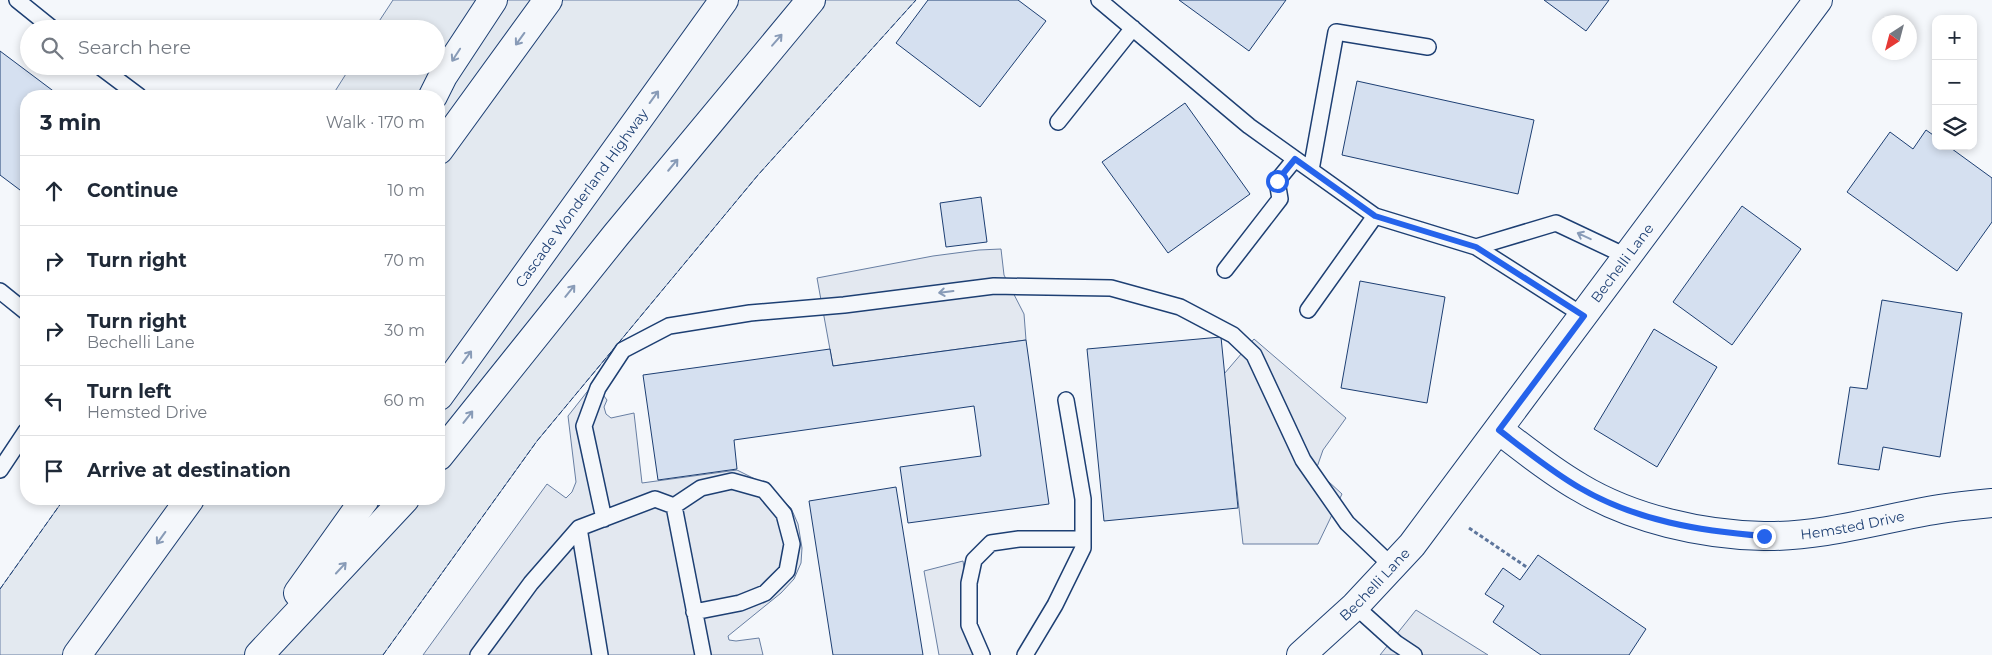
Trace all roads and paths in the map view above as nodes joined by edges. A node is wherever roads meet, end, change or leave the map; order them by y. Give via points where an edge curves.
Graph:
1 (17, 0) edge
2 (493, 0) edge
3 (548, 0) edge
4 (724, 0) edge
5 (811, 0) edge
6 (1099, 0) edge
7 (1818, 0) edge
8 (41, 20) edge
9 (1133, 28) junction
10 (1428, 47) dead end
11 (445, 73) edge
12 (111, 75) edge
13 (444, 75) edge
14 (131, 90) edge
15 (436, 90) edge
16 (1058, 122) dead end
17 (445, 142) edge
18 (1295, 159) junction
19 (1311, 170) junction
20 (1375, 216) junction
21 (1476, 247) junction
22 (1628, 257) junction
23 (1225, 270) dead end
24 (0, 291) edge
25 (20, 307) edge
26 (1308, 310) dead end
27 (1584, 316) junction
28 (445, 388) edge
29 (1066, 400) dead end
30 (1499, 430) junction
31 (20, 440) edge
32 (445, 449) edge
33 (0, 470) edge
34 (1992, 503) edge
35 (186, 505) edge
36 (361, 505) edge
37 (399, 505) edge
38 (674, 506) junction
39 (604, 519) junction
40 (579, 528) junction
41 (1469, 528) dead end
42 (1083, 539) junction
43 (1393, 567) junction
44 (1528, 568) dead end
45 (1356, 606) junction
46 (694, 612) junction
47 (77, 655) edge
48 (253, 655) edge
49 (260, 655) edge
50 (478, 655) edge
51 (600, 655) edge
52 (703, 655) edge
53 (982, 655) edge
54 (1025, 655) edge
55 (1300, 655) edge
56 (1414, 655) edge

1 - 8 lane
2 -> 11 main road
3 -> 17 main road
28 -> 4 main road, Cascade Wonderland Highway
32 -> 5 main road via 616,235
6 - 9 lane
7 - 22 main road, Bechelli Lane
9 - 16 lane
9 - 18 lane via 1249,126
10 - 19 lane via 1336,32
12 - 14 lane
13 -> 15 main road
18 - 19 lane
18 - 23 lane via 1277,181 1280,199
19 - 20 lane
20 - 21 lane
20 - 26 lane
22 -> 21 lane via 1556,223
21 - 27 lane
22 - 27 main road, Bechelli Lane
24 - 25 lane
27 - 30 main road, Bechelli Lane
29 - 42 lane via 1083,499
30 - 34 main road, Hemsted Drive via 1579,488 1598,498 1650,518 1714,532 1764,536 1800,534 1931,510
30 - 43 main road, Bechelli Lane
31 - 33 lane
35 -> 47 main road
36 - 48 main road
49 -> 37 main road
38 - 39 lane via 655,499
38 - 46 lane
38 - 46 lane via 701,488 732,481 764,490 784,514 792,544 787,571 765,593 740,603
39 - 40 lane
43 -> 39 lane via 1347,523 1302,460 1254,355 1233,335 1180,307 1111,288 994,286 669,326 623,350 598,388 584,426
40 - 50 lane via 531,583
40 - 51 lane
41 - 44 path
42 - 53 lane via 1019,539 991,543 974,560 969,583 969,624
42 - 54 lane via 1083,548 1055,605
43 - 45 main road, Bechelli Lane
45 - 55 main road, Bechelli Lane
45 - 56 lane via 1396,644
46 - 52 lane

